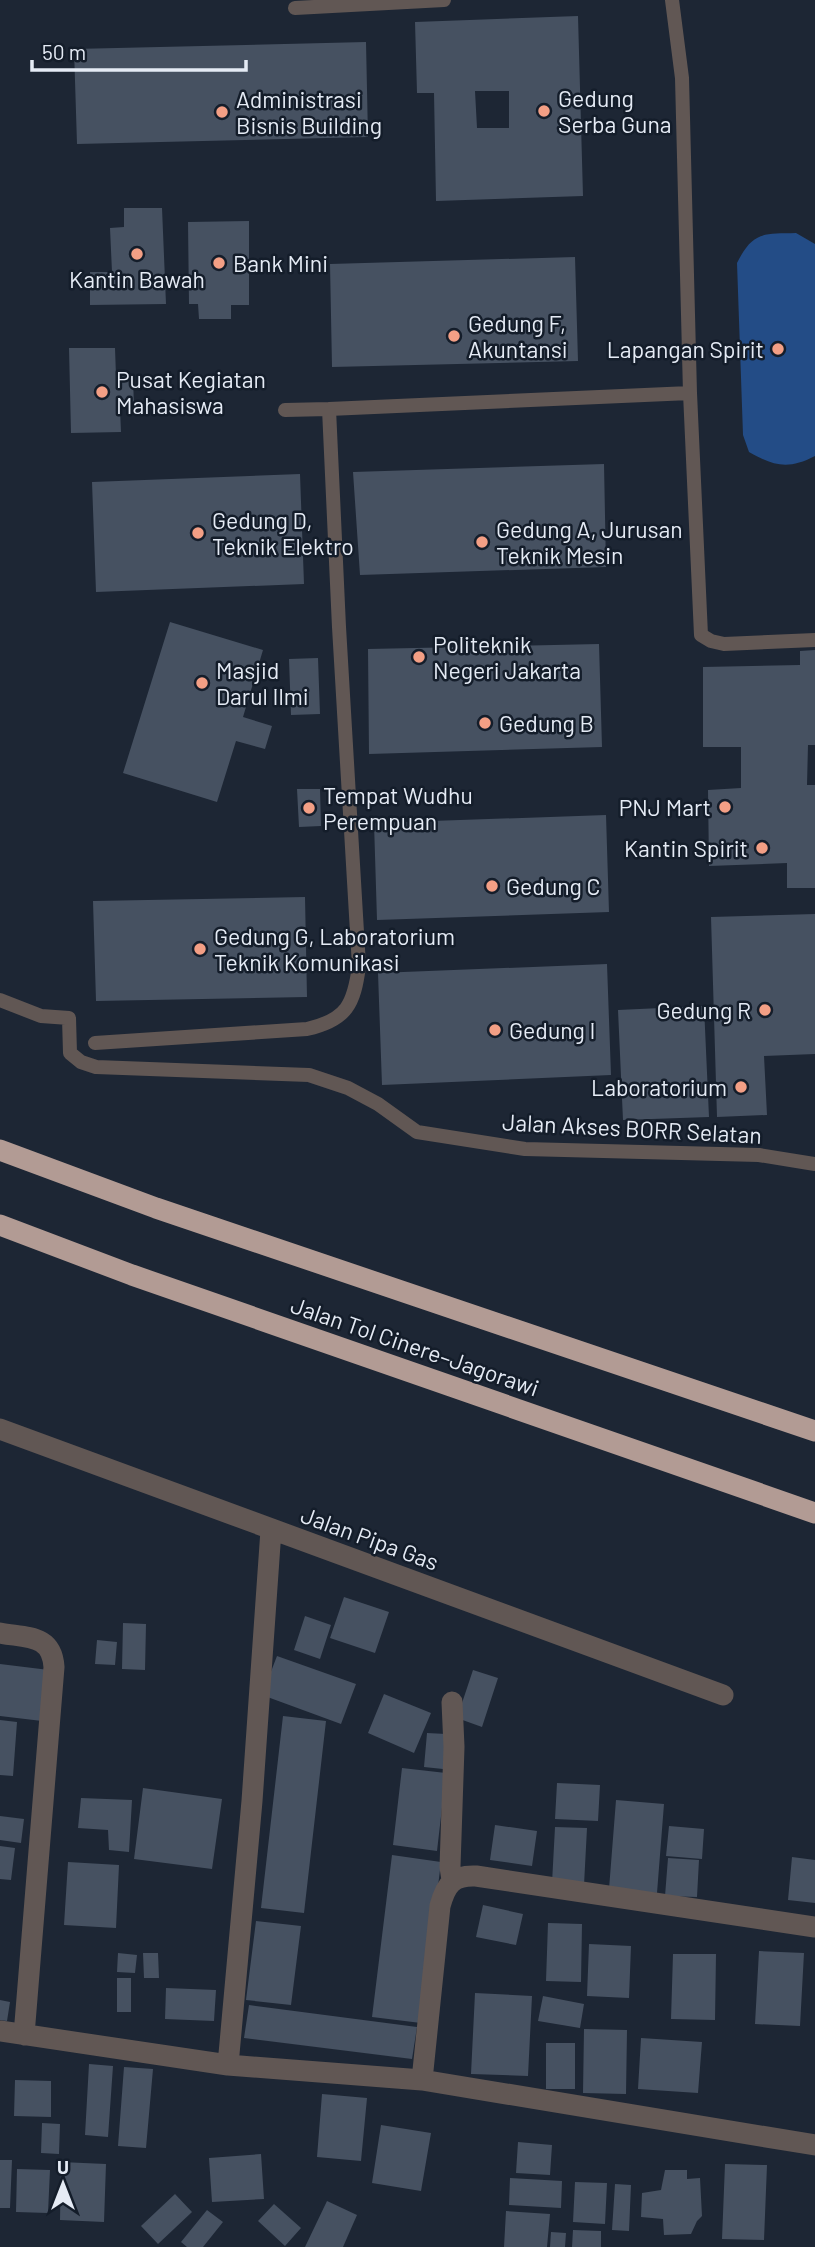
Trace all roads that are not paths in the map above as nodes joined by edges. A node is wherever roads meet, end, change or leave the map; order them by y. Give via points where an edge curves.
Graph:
1 (444, 0) edge
2 (672, 0) edge
3 (393, 2) edge
4 (295, 8) dead end
5 (690, 393) junction
6 (329, 409) junction
7 (285, 410) dead end
8 (815, 640) edge
9 (0, 1000) edge
10 (94, 1043) dead end
11 (0, 1150) edge
12 (815, 1164) edge
13 (0, 1225) edge
14 (0, 1429) edge
15 (815, 1431) edge
16 (815, 1513) edge
17 (271, 1530) junction
18 (0, 1633) edge
19 (723, 1695) dead end
20 (452, 1702) dead end
21 (452, 1880) junction
22 (815, 1927) edge
23 (0, 2031) edge
24 (24, 2035) junction
25 (228, 2065) junction
26 (422, 2080) junction
27 (815, 2145) edge

1 - 3 lane
2 - 5 lane via 682,78
3 - 4 lane
5 - 6 lane
5 - 8 lane via 701,635 724,644
6 - 7 lane
6 - 10 lane via 359,966 352,997 347,1010 333,1021 307,1029
9 - 12 lane, Jalan Akses BORR Selatan via 41,1016 67,1016 70,1053 96,1068 309,1075 348,1088 417,1132 525,1149 759,1155
11 - 15 highway, Jalan Tol Cinere–Jagorawi via 169,1213
13 - 16 highway, Jalan Tol Cinere–Jagorawi
14 - 17 street, Jalan Pipa Gas
17 - 19 street, Jalan Pipa Gas
17 - 25 street
18 - 24 street via 43,1642 52,1650 54,1660
20 - 21 street
21 - 22 street via 476,1876
21 - 26 street via 440,1906
23 - 24 street
24 - 25 street
25 - 26 street
26 - 27 street

